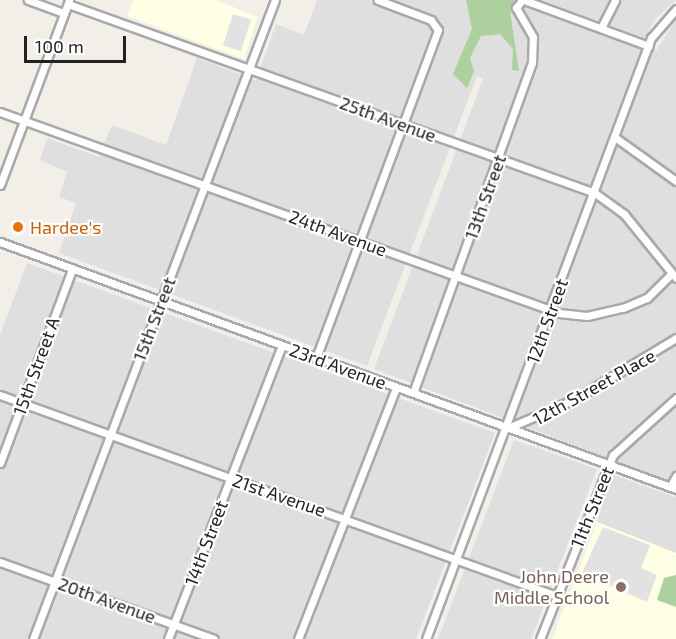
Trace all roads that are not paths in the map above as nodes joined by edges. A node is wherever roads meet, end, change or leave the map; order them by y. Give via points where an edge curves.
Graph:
1 (28, 0) edge
2 (275, 0) edge
3 (378, 0) edge
4 (615, 0) edge
5 (522, 1) edge
6 (69, 2) edge
7 (676, 9) edge
8 (64, 13) junction
9 (601, 28) junction
10 (649, 45) junction
11 (249, 69) junction
12 (0, 112) edge
13 (24, 121) junction
14 (403, 124) junction
15 (616, 138) junction
16 (500, 159) junction
17 (676, 181) edge
18 (0, 185) edge
19 (204, 185) junction
20 (595, 193) junction
21 (358, 240) junction
22 (0, 242) edge
23 (72, 269) junction
24 (456, 276) junction
25 (673, 277) edge
26 (161, 301) junction
27 (550, 311) junction
28 (676, 338) edge
29 (282, 345) junction
30 (316, 358) junction
31 (396, 387) junction
32 (413, 393) junction
33 (0, 395) edge
34 (676, 398) edge
35 (22, 404) junction
36 (508, 428) junction
37 (109, 435) junction
38 (0, 463) edge
39 (608, 464) junction
40 (676, 476) edge
41 (231, 479) junction
42 (673, 488) edge
43 (345, 519) junction
44 (456, 560) junction
45 (0, 562) edge
46 (55, 581) junction
47 (557, 596) junction
48 (174, 624) junction
49 (33, 639) edge
50 (168, 639) edge
51 (214, 639) edge
52 (298, 639) edge
53 (426, 639) edge
54 (540, 639) edge

1 - 8 street
2 - 11 street, 15th Street
3 - 14 street via 437,25
4 - 9 street
5 - 9 street
5 - 16 street, 13th Street via 534,52
6 - 8 street
6 - 11 street, 25th Avenue
7 - 10 street, 12th Street via 657,28
8 - 13 street
9 - 10 street
10 - 15 street, 12th Street
11 - 14 street, 25th Avenue
11 - 19 street, 15th Street
12 - 13 street, 24th Avenue
13 - 18 street
13 - 19 street, 24th Avenue
14 - 16 street, 25th Avenue
14 - 21 street
15 - 17 street
15 - 20 street, 12th Street
16 - 20 street, 25th Avenue
16 - 24 street, 13th Street
19 - 21 street, 24th Avenue
19 - 26 street, 15th Street
20 - 25 street, 25th Avenue via 624,214
20 - 27 street, 12th Street
21 - 24 street, 24th Avenue
21 - 30 street
22 - 23 street, 23rd Avenue
23 - 26 street, 23rd Avenue
23 - 35 street, 15th Street A
24 - 27 street, 24th Avenue
24 - 32 street, 13th Street
25 - 27 street, 24th Avenue via 647,297 623,308 587,316
26 - 29 street, 23rd Avenue
26 - 37 street, 15th Street
27 - 36 street, 12th Street
28 - 36 street, 12th Street Place via 575,399
29 - 30 street, 23rd Avenue
29 - 41 street, 14th Street
30 - 31 street, 23rd Avenue
31 - 32 street, 23rd Avenue
31 - 43 street
32 - 36 street, 23rd Avenue
33 - 35 street, 21st Avenue
34 - 39 street, 11th Street via 638,428
35 - 37 street, 21st Avenue
35 - 38 street, 15th Street A
36 - 39 street, 23rd Avenue
36 - 44 street, 12th Street
37 - 41 street, 21st Avenue
37 - 46 street, 15th Street
39 - 42 street, 23rd Avenue
39 - 47 street, 11th Street
40 - 42 street
41 - 43 street, 21st Avenue
41 - 48 street, 14th Street
43 - 44 street, 21st Avenue
43 - 52 street
44 - 47 street, 21st Avenue
44 - 53 street, 12th Street
45 - 46 street, 20th Avenue
46 - 48 street, 20th Avenue
46 - 49 street, 15th Street
47 - 54 street, 11th Street
48 - 50 street, 14th Street
48 - 51 street, 20th Avenue

